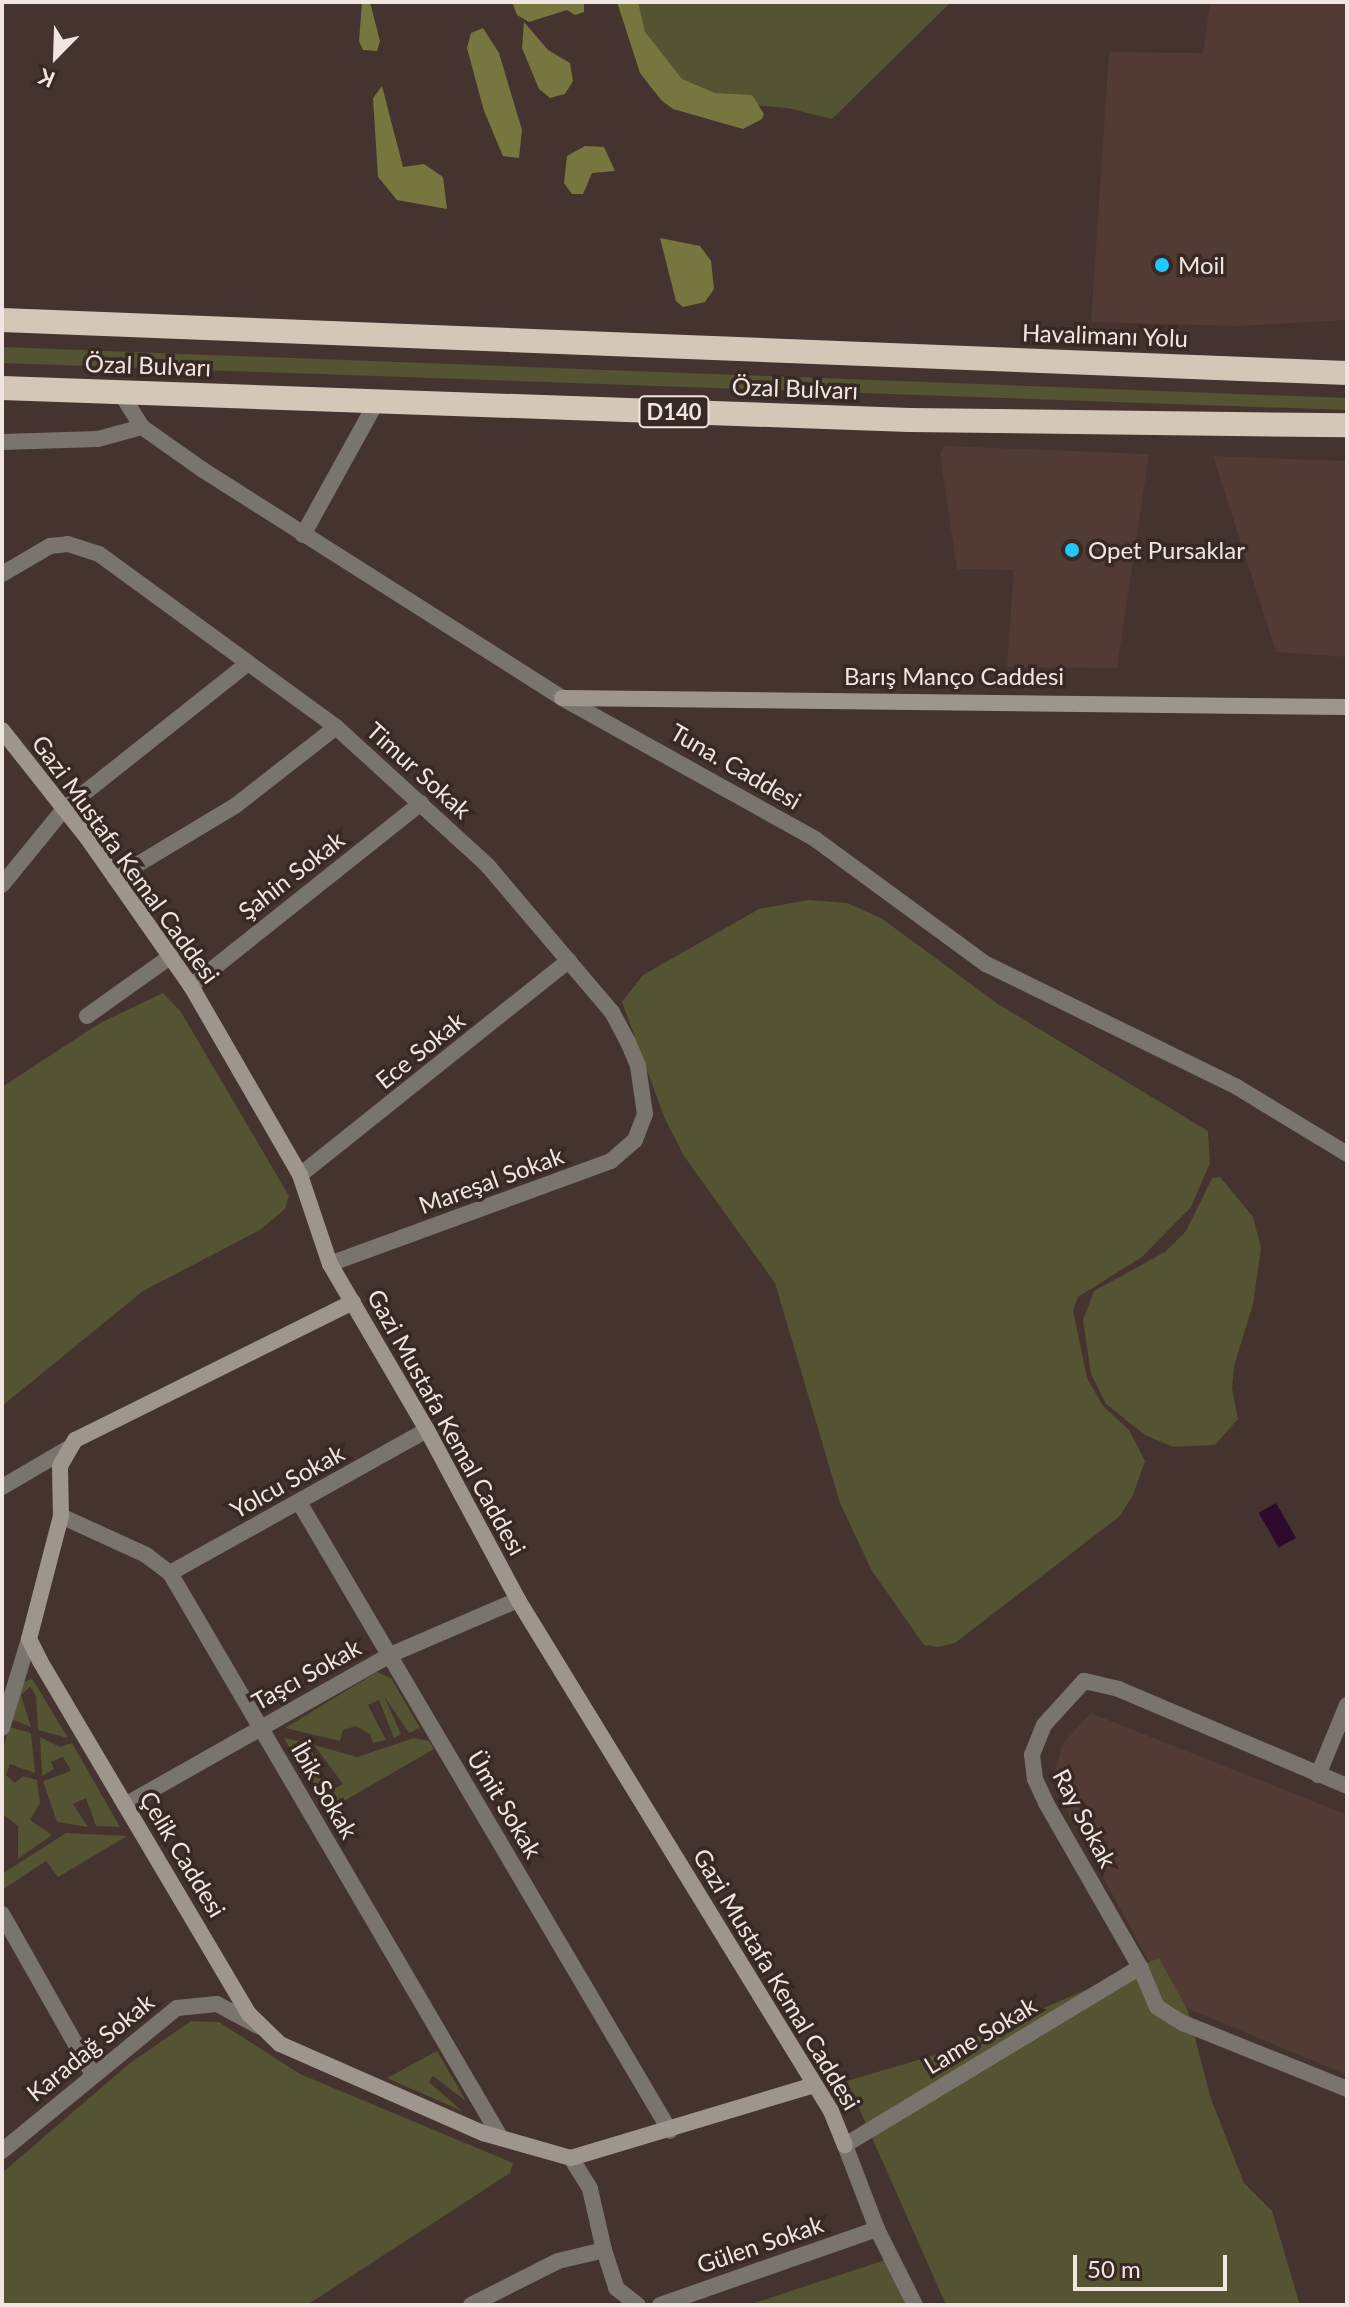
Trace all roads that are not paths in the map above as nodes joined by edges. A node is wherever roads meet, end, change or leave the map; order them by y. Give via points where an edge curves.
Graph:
1 (2, 320) edge
2 (861, 354) joint
3 (1346, 372) edge
4 (2, 388) edge
5 (120, 392) junction
6 (377, 401) junction
7 (1279, 423) junction
8 (1347, 425) edge
9 (142, 427) junction
10 (1347, 437) edge
11 (2, 442) edge
12 (303, 535) junction
13 (2, 574) edge
14 (247, 664) junction
15 (562, 698) junction
16 (1347, 707) edge
17 (336, 727) junction
18 (2, 730) edge
19 (421, 803) junction
20 (64, 809) junction
21 (115, 878) junction
22 (2, 885) edge
23 (171, 956) junction
24 (569, 960) junction
25 (191, 986) junction
26 (87, 1016) dead end
27 (645, 1114) joint
28 (1347, 1154) edge
29 (300, 1175) junction
30 (330, 1264) junction
31 (353, 1302) junction
32 (427, 1430) junction
33 (67, 1449) junction
34 (2, 1487) edge
35 (299, 1502) junction
36 (61, 1516) junction
37 (170, 1573) junction
38 (518, 1600) junction
39 (29, 1639) junction
40 (390, 1655) junction
41 (1347, 1705) edge
42 (260, 1727) junction
43 (2, 1728) edge
44 (1318, 1775) junction
45 (1347, 1786) edge
46 (125, 1805) junction
47 (2, 1914) edge
48 (1140, 1967) junction
49 (260, 2027) junction
50 (93, 2075) junction
51 (814, 2085) junction
52 (1347, 2089) edge
53 (670, 2131) junction
54 (501, 2138) junction
55 (845, 2145) junction
56 (2, 2151) edge
57 (571, 2158) junction
58 (877, 2229) junction
59 (604, 2250) junction
60 (471, 2305) edge
61 (638, 2305) edge
62 (660, 2305) edge
63 (915, 2305) edge

1 - 2 highway, Özal Bulvarı
2 - 3 highway, Havalimanı Yolu
4 - 5 highway, Özal Bulvarı / D140
5 - 6 highway, Özal Bulvarı / D140
5 - 9 street, Tuna. Caddesi
6 - 7 highway, Özal Bulvarı / D140 via 909,420
6 - 12 street
7 - 8 highway, Özal Bulvarı / D140
7 - 10 highway
9 - 11 street via 98,439
9 - 12 street, Tuna. Caddesi
12 - 15 street, Tuna. Caddesi
13 - 14 street, Timur Sokak via 36,550 68,544 99,554
14 - 17 street, Timur Sokak
14 - 20 street
15 - 16 street, Barış Manço Caddesi
15 - 28 street, Tuna. Caddesi via 815,839 986,964 1237,1087
17 - 19 street, Timur Sokak
17 - 21 street via 235,806
18 - 20 street, Gazi Mustafa Kemal Caddesi
19 - 24 street, Timur Sokak via 488,866
19 - 25 street, Şahin Sokak
20 - 21 street, Gazi Mustafa Kemal Caddesi
20 - 22 street
21 - 23 street, Gazi Mustafa Kemal Caddesi
23 - 25 street, Gazi Mustafa Kemal Caddesi
23 - 26 street
24 - 27 street, Timur Sokak via 612,1012 628,1042 638,1066
24 - 29 street, Ece Sokak
25 - 29 street, Gazi Mustafa Kemal Caddesi
27 - 30 street, Mareşal Sokak via 635,1140 611,1161
29 - 30 street, Gazi Mustafa Kemal Caddesi
30 - 31 street, Gazi Mustafa Kemal Caddesi
31 - 32 street, Gazi Mustafa Kemal Caddesi
31 - 33 street via 75,1440
32 - 35 street, Yolcu Sokak
32 - 38 street, Gazi Mustafa Kemal Caddesi
33 - 34 street
33 - 36 street via 60,1466
35 - 37 street, Yolcu Sokak
35 - 40 street, Ümit Sokak
36 - 37 street, İbik Sokak via 146,1555
36 - 39 street
37 - 42 street, İbik Sokak
38 - 40 street, Taşcı Sokak
38 - 51 street, Gazi Mustafa Kemal Caddesi
39 - 43 street
39 - 46 street, Çelik Caddesi
40 - 42 street, Taşcı Sokak
40 - 53 street, Ümit Sokak
41 - 44 street
42 - 46 street, Taşcı Sokak
42 - 54 street, İbik Sokak
44 - 45 street, Ray Sokak
44 - 48 street, Ray Sokak via 1119,1689 1084,1681 1065,1699 1044,1725 1032,1755 1035,1779
46 - 49 street, Çelik Caddesi
47 - 50 street
48 - 52 street, Ray Sokak via 1157,2007 1183,2023
48 - 55 street, Lame Sokak
49 - 50 street, Karadağ Sokak via 217,2004 185,2005
49 - 54 street, Çelik Caddesi via 303,2056
50 - 56 street, Karadağ Sokak
51 - 53 street
51 - 55 street, Gazi Mustafa Kemal Caddesi
53 - 57 street
54 - 57 street, Çelik Caddesi
55 - 58 street
57 - 59 street via 590,2189
58 - 62 street, Gülen Sokak
58 - 63 street
59 - 60 street via 558,2261
59 - 61 street via 616,2288

